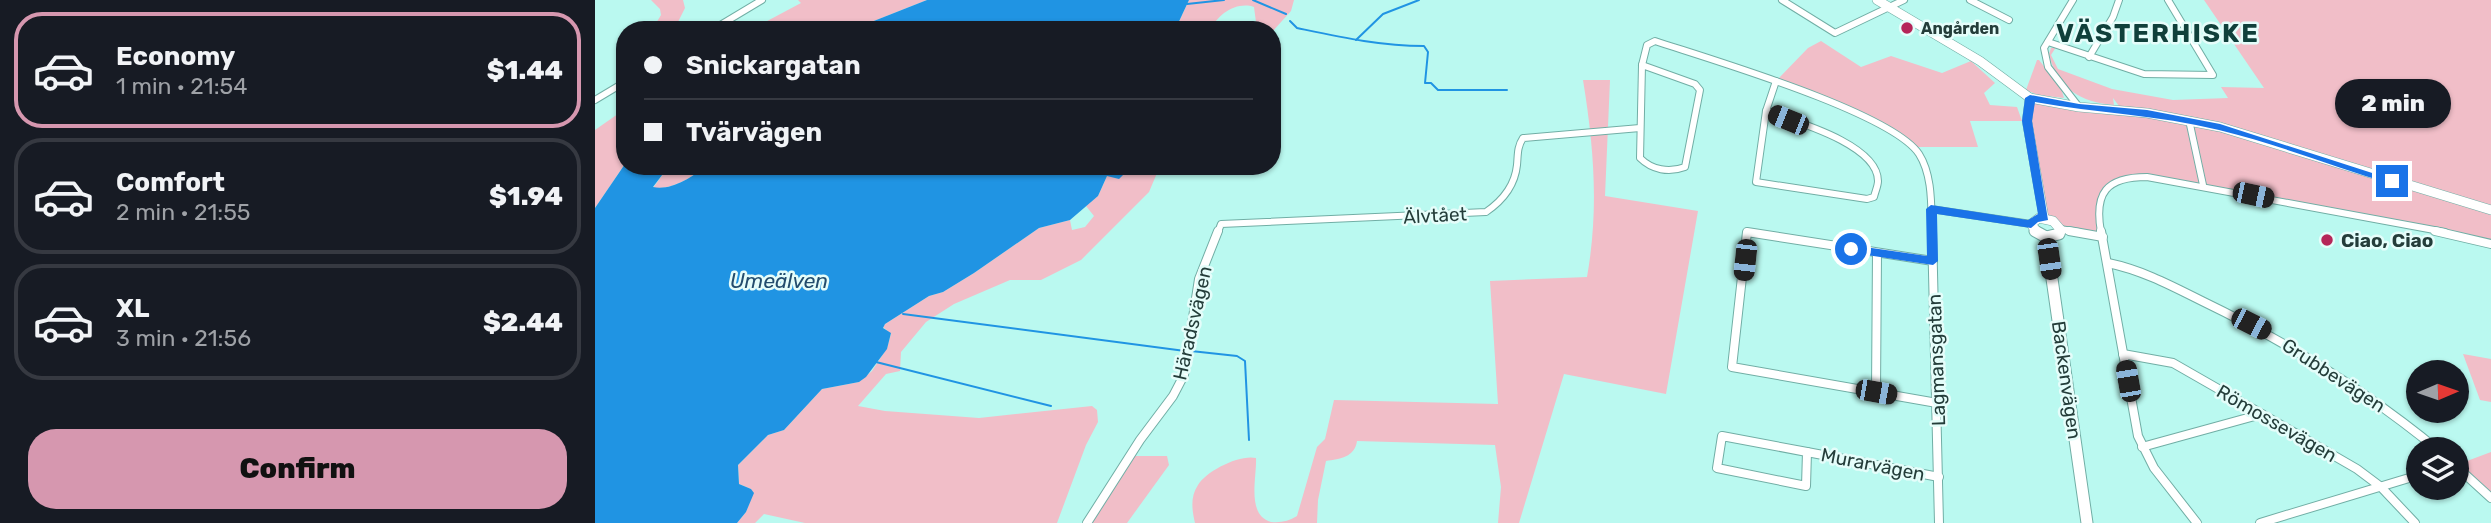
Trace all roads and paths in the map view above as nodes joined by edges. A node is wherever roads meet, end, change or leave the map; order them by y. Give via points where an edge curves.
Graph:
1 (762, 0) edge
2 (1783, 0) edge
3 (1877, 0) edge
4 (1904, 0) edge
5 (1970, 0) edge
6 (2073, 0) edge
7 (2119, 0) edge
8 (2168, 0) edge
9 (1888, 6) junction
10 (2009, 20) dead end
11 (727, 21) edge
12 (2048, 42) junction
13 (2089, 57) junction
14 (1642, 65) junction
15 (1776, 81) junction
16 (616, 87) edge
17 (2030, 98) junction
18 (595, 100) edge
19 (2079, 107) junction
20 (1766, 111) junction
21 (2189, 120) junction
22 (1640, 128) junction
23 (2203, 185) junction
24 (1931, 209) junction
25 (2491, 210) edge
26 (2044, 218) junction
27 (1221, 224) joint
28 (2031, 224) junction
29 (2060, 229) junction
30 (2046, 237) junction
31 (2103, 237) junction
32 (2491, 244) edge
33 (1877, 253) junction
34 (1933, 261) junction
35 (2108, 263) junction
36 (2123, 354) junction
37 (1876, 392) junction
38 (1937, 403) junction
39 (2262, 414) junction
40 (2421, 437) edge
41 (2142, 447) junction
42 (1807, 451) junction
43 (1939, 477) junction
44 (2469, 478) edge
45 (2406, 479) edge
46 (2381, 487) junction
47 (2491, 498) edge
48 (1087, 523) edge
49 (1940, 523) edge
50 (2087, 523) edge
51 (2197, 523) edge
52 (2260, 523) edge
53 (2415, 523) edge

1 - 11 street
2 - 9 street via 1835,33
3 - 9 street
4 - 9 street
5 - 10 street
6 - 12 street
7 - 13 street
8 - 13 street via 2213,75 2144,74
9 - 17 street via 1980,61
12 - 13 street
12 - 19 street via 2044,48 2048,67
14 - 15 street, Lagmansgatan via 1647,45 1655,41
14 - 22 street
14 - 22 street via 1700,87 1683,169 1641,162
15 - 20 street
15 - 24 street, Lagmansgatan via 1879,123 1908,140 1927,171
16 - 18 street
17 - 19 street
17 - 26 street via 2027,121
19 - 21 street
20 - 20 street via 1867,155 1877,175 1874,197 1756,182
21 - 23 street
21 - 25 street
22 - 27 street, Älvtået via 1523,138 1517,146 1517,166 1510,185 1486,212
23 - 31 street via 2146,177 2112,183 2099,200
23 - 32 street
24 - 28 street
24 - 34 street, Lagmansgatan
26 - 28 street
26 - 29 street
27 - 48 street, Häradsvägen via 1199,279 1184,375
28 - 30 street
29 - 30 street via 2057,236
29 - 31 street
30 - 50 street, Backenvägen
31 - 35 street
33 - 34 street
33 - 37 street
33 - 37 street via 1747,232 1732,367
34 - 38 street, Lagmansgatan
35 - 36 street
35 - 40 street, Grubbevägen via 2148,273 2291,345
36 - 39 street, Römossevägen via 2173,363
36 - 41 street
37 - 38 street
38 - 43 street, Lagmansgatan
39 - 41 street
39 - 46 street, Römossevägen
41 - 51 street
42 - 42 street, Murarvägen via 1722,436 1717,468 1806,486
42 - 43 street, Murarvägen
43 - 49 street, Lagmansgatan
44 - 47 street
45 - 46 street
46 - 52 street
46 - 53 street, Römossevägen

